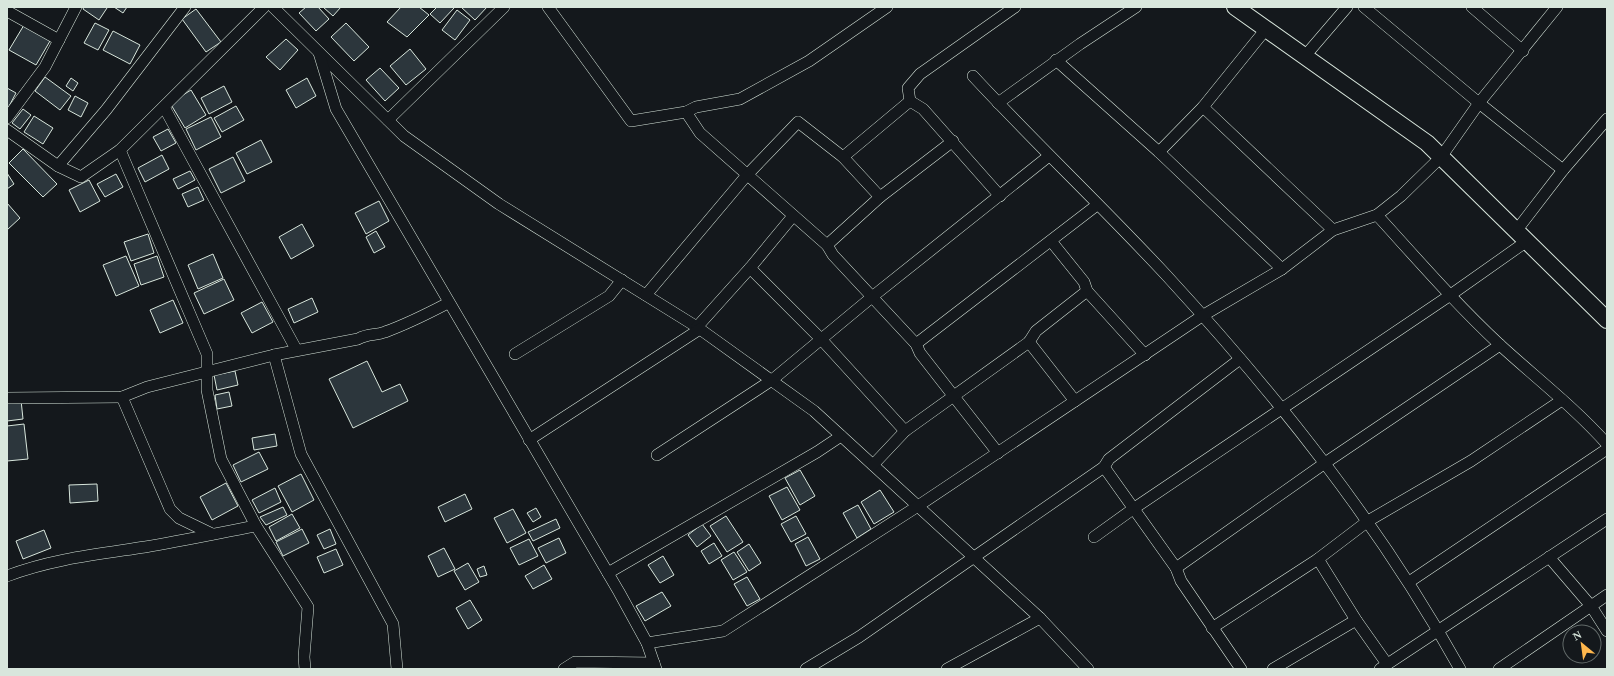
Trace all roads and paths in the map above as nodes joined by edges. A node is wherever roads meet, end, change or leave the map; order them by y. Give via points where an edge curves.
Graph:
1 (76, 7) edge
2 (185, 7) edge
3 (264, 7) edge
4 (273, 7) edge
5 (504, 7) edge
6 (548, 7) edge
7 (886, 7) edge
8 (1015, 7) edge
9 (1136, 7) edge
10 (1347, 7) edge
11 (1364, 7) edge
12 (1472, 7) edge
13 (1557, 7) edge
14 (1238, 8) edge
15 (7, 11) edge
16 (1266, 29) junction
17 (59, 40) junction
18 (318, 51) junction
19 (1523, 51) junction
20 (1305, 56) junction
21 (1056, 60) junction
22 (973, 76) dead end
23 (910, 100) junction
24 (998, 103) junction
25 (1479, 103) junction
26 (164, 106) junction
27 (1203, 107) junction
28 (686, 112) junction
29 (7, 118) edge
30 (388, 120) junction
31 (1607, 120) edge
32 (7, 130) edge
33 (953, 141) junction
34 (120, 150) junction
35 (1159, 152) junction
36 (1049, 156) junction
37 (842, 157) junction
38 (1441, 157) junction
39 (58, 166) junction
40 (1563, 170) junction
41 (747, 175) junction
42 (1000, 196) junction
43 (880, 197) junction
44 (1097, 205) junction
45 (1377, 215) junction
46 (793, 216) junction
47 (1333, 230) junction
48 (1522, 236) junction
49 (1051, 241) junction
50 (827, 245) junction
51 (750, 268) junction
52 (1282, 269) junction
53 (622, 280) junction
54 (1087, 291) junction
55 (646, 295) junction
56 (1449, 296) junction
57 (872, 297) junction
58 (448, 302) junction
59 (1202, 316) junction
60 (1607, 320) edge
61 (698, 328) junction
62 (821, 339) junction
63 (1029, 342) junction
64 (916, 344) junction
65 (1500, 345) junction
66 (296, 349) junction
67 (274, 354) junction
68 (515, 354) dead end
69 (1145, 355) junction
70 (1240, 359) junction
71 (208, 371) junction
72 (772, 380) junction
73 (954, 396) junction
74 (122, 397) junction
75 (7, 398) edge
76 (1562, 400) junction
77 (1075, 401) junction
78 (1281, 409) junction
79 (905, 431) junction
80 (841, 436) junction
81 (529, 440) junction
82 (1607, 444) edge
83 (1607, 448) edge
84 (998, 453) junction
85 (657, 455) dead end
86 (1325, 464) junction
87 (873, 465) junction
88 (1104, 466) junction
89 (918, 506) junction
90 (1133, 509) junction
91 (1607, 519) edge
92 (1368, 521) junction
93 (256, 526) junction
94 (212, 534) junction
95 (1094, 537) dead end
96 (1549, 556) junction
97 (974, 557) junction
98 (1318, 559) junction
99 (1176, 568) junction
100 (608, 573) junction
101 (7, 576) edge
102 (1408, 582) junction
103 (1607, 595) edge
104 (1591, 606) junction
105 (1040, 618) junction
106 (1356, 620) junction
107 (1212, 628) junction
108 (1439, 631) junction
109 (1607, 631) edge
110 (647, 643) junction
111 (655, 666) edge
112 (1384, 667) edge
113 (305, 669) edge
114 (397, 669) edge
115 (564, 669) edge
116 (806, 669) edge
117 (947, 669) edge
118 (1088, 669) edge
119 (1241, 669) edge
120 (1273, 669) edge
121 (1460, 669) edge
122 (1499, 669) edge

1 - 17 street
2 - 39 street via 106,110
3 - 26 street
4 - 18 street
5 - 30 street
6 - 28 street via 631,121
7 - 28 street via 809,61 740,99 696,107
8 - 23 street via 920,74 908,88
9 - 21 street
10 - 20 street
11 - 25 street
12 - 19 street
13 - 19 street
14 - 16 street
15 - 17 street
16 - 20 street
16 - 27 street
17 - 29 street via 45,67
18 - 30 street
18 - 58 street via 336,109
19 - 25 street
20 - 38 street via 1427,143
21 - 24 street
21 - 35 street
22 - 24 street
23 - 33 street via 923,109
23 - 37 street
24 - 36 street
25 - 38 street
25 - 40 street
26 - 34 street
26 - 66 street
27 - 35 street
27 - 47 street
28 - 41 street via 700,133
30 - 53 street via 404,136 499,204
31 - 40 street
32 - 39 street
33 - 42 street
33 - 43 street
34 - 39 street via 81,177
34 - 71 street via 207,354
35 - 52 street
36 - 42 street
36 - 44 street
37 - 41 street via 798,122
37 - 43 street
38 - 45 street via 1401,196
38 - 48 street
40 - 48 street
41 - 46 street
41 - 55 street
42 - 57 street
43 - 50 street
44 - 49 street
44 - 59 street via 1166,275
45 - 47 street
45 - 56 street
46 - 50 street
46 - 51 street
47 - 52 street
48 - 56 street
48 - 60 street
49 - 54 street via 1084,282
49 - 64 street
50 - 57 street via 833,255
51 - 61 street
51 - 62 street
52 - 59 street
53 - 55 street
53 - 68 street via 609,296
54 - 63 street via 1036,331
54 - 69 street
55 - 61 street
56 - 65 street
56 - 78 street
57 - 62 street
57 - 64 street
58 - 66 street via 412,322 380,334 368,334 358,339
58 - 81 street
59 - 69 street
59 - 70 street
61 - 72 street
61 - 81 street
62 - 72 street
62 - 79 street
63 - 73 street
63 - 77 street
64 - 73 street via 920,353
65 - 76 street
65 - 86 street
66 - 67 street
67 - 71 street
67 - 114 street via 301,454 393,624
69 - 77 street
70 - 78 street
70 - 88 street
71 - 74 street via 148,387
71 - 93 street via 208,390 222,459
72 - 80 street via 814,411
72 - 85 street
73 - 79 street
73 - 84 street
74 - 75 street
74 - 94 street via 170,510 179,518
76 - 82 street
76 - 92 street via 1471,461
77 - 84 street
78 - 86 street
78 - 90 street
79 - 87 street
80 - 87 street
80 - 100 street
81 - 100 street
83 - 102 street
84 - 89 street
86 - 92 street
86 - 99 street
87 - 89 street
88 - 90 street
88 - 97 street
89 - 97 street
89 - 110 street via 723,631
90 - 95 street
90 - 99 street
91 - 96 street
92 - 98 street
92 - 102 street
93 - 94 street
93 - 113 street via 308,607
94 - 101 street via 94,554
96 - 104 street
96 - 108 street
97 - 105 street
97 - 116 street via 860,637
98 - 106 street
98 - 107 street
99 - 107 street via 1181,581
100 - 110 street
102 - 108 street
103 - 104 street
104 - 109 street
104 - 122 street
105 - 117 street
105 - 118 street
106 - 112 street
106 - 120 street
107 - 119 street
108 - 112 street
108 - 121 street
110 - 111 street
111 - 115 street via 575,662

